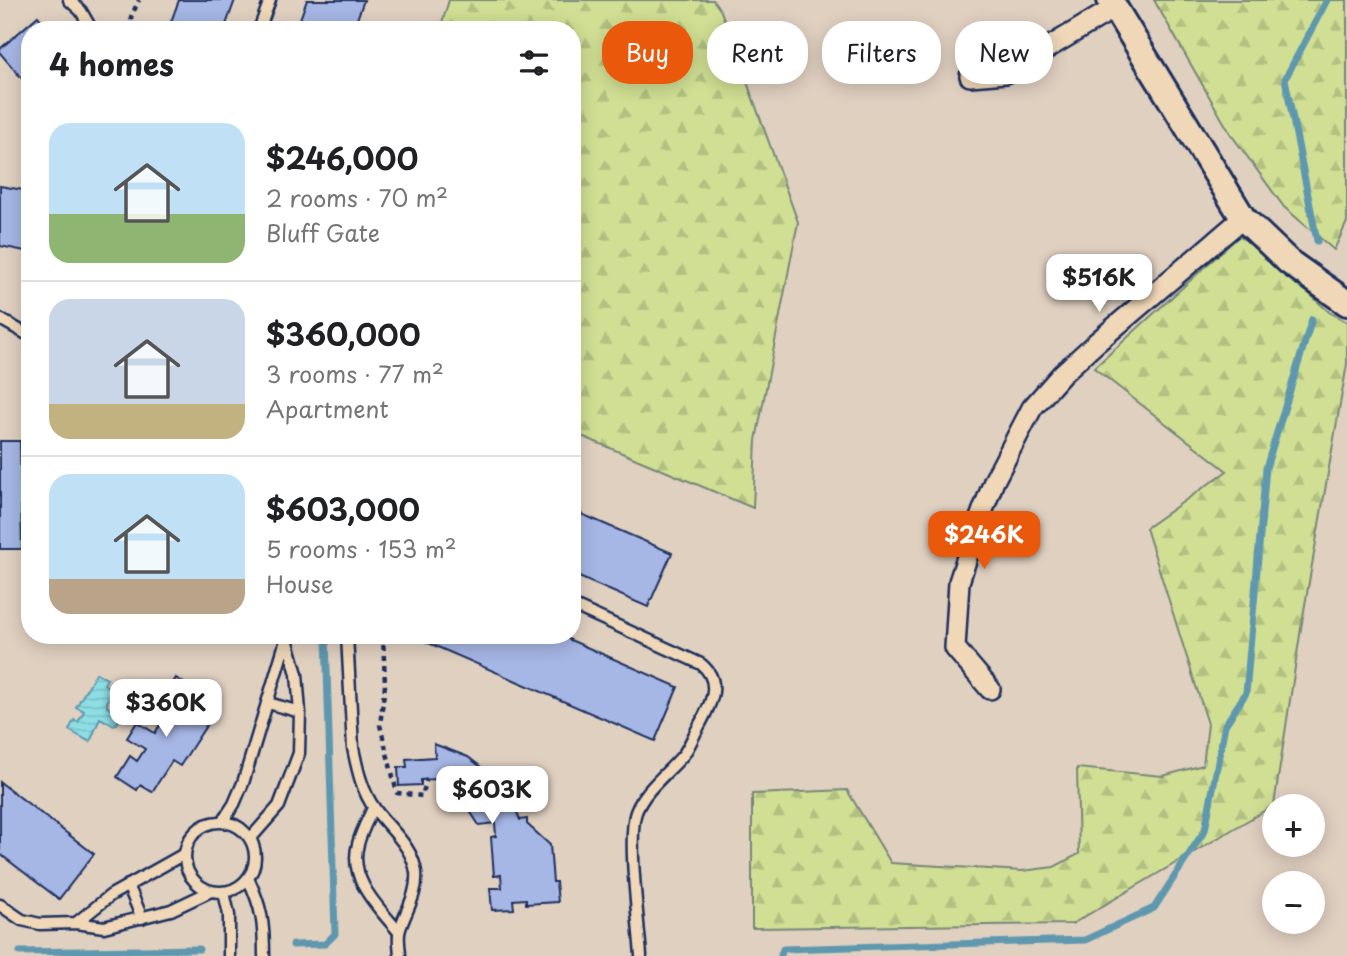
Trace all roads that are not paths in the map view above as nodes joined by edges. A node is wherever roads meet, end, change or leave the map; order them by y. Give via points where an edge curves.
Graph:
1 (69, 0) edge
2 (270, 0) edge
3 (1112, 4) edge
4 (87, 21) edge
5 (262, 21) edge
6 (1053, 42) edge
7 (1243, 218) junction
8 (1347, 303) edge
9 (0, 319) edge
10 (21, 331) edge
11 (581, 609) edge
12 (284, 644) edge
13 (288, 644) edge
14 (347, 644) edge
15 (990, 689) dead end
16 (268, 703) junction
17 (300, 712) junction
18 (373, 808) junction
19 (223, 821) junction
20 (250, 839) junction
21 (184, 854) junction
22 (248, 878) junction
23 (128, 885) junction
24 (211, 891) junction
25 (225, 892) junction
26 (0, 905) edge
27 (142, 918) junction
28 (76, 923) junction
29 (399, 932) junction
30 (229, 956) edge
31 (264, 956) edge
32 (400, 956) edge
33 (642, 956) edge

1 - 4 lane
2 - 5 lane
3 - 6 street
3 - 7 street
7 - 8 street via 1289,262
7 - 15 street via 1062,374 1032,408 993,481 959,582 955,648
9 - 10 lane
11 - 33 lane via 701,664 710,671 713,686 711,703 686,751 647,793 636,813 633,841
12 - 16 lane
13 - 17 lane via 298,674
14 - 18 lane via 353,748
16 - 17 lane
16 - 19 lane via 243,783
17 - 20 lane via 299,752 292,776 279,806
18 - 29 lane via 355,862 359,878
18 - 29 lane via 400,837 416,873 412,902
19 - 20 lane via 243,830
19 - 21 lane via 193,834
20 - 22 lane via 255,852
21 - 23 lane
21 - 24 lane via 191,877
22 - 25 lane
22 - 31 lane via 260,905
23 - 27 lane
23 - 28 lane
24 - 25 lane
24 - 27 lane
25 - 30 lane
26 - 28 lane via 22,920
27 - 28 lane via 104,927
29 - 32 lane

